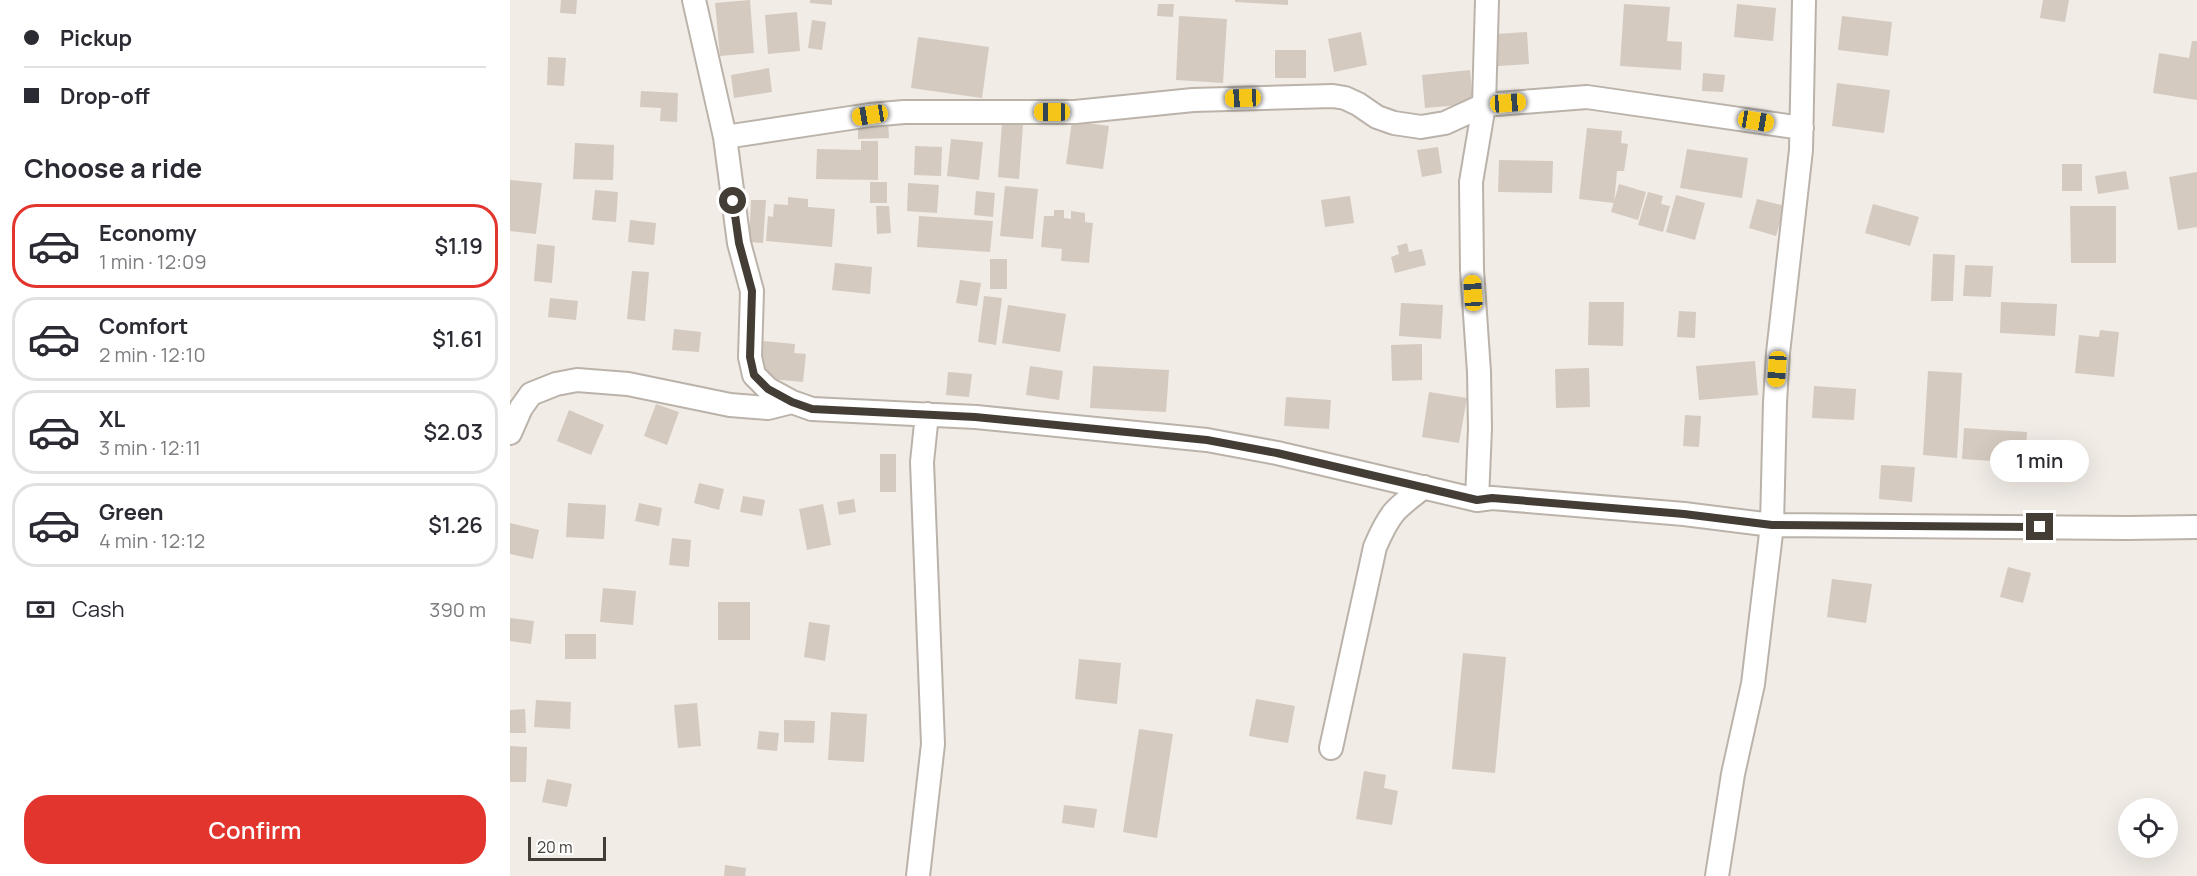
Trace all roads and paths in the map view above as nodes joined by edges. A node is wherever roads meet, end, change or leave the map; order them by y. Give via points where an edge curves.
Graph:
1 (694, 0) edge
2 (1487, 0) edge
3 (1804, 0) edge
4 (1484, 105) junction
5 (1802, 128) junction
6 (724, 137) junction
7 (750, 357) junction
8 (792, 402) junction
9 (730, 405) junction
10 (515, 408) edge
11 (927, 414) junction
12 (510, 433) edge
13 (1424, 487) junction
14 (1477, 500) junction
15 (1772, 525) junction
16 (2197, 527) edge
17 (1331, 748) dead end
18 (918, 876) edge
19 (1717, 876) edge

1 - 6 street
2 - 4 street
3 - 5 street
4 - 5 street via 1587,97
4 - 6 street via 1445,123 1421,127 1377,117 1345,98 1322,97 1193,100 1075,112 892,113
4 - 14 street via 1471,182 1479,372
5 - 15 street via 1778,352
6 - 7 street via 739,243 752,291
7 - 8 street via 754,375 768,389
7 - 9 street
8 - 9 street via 768,408
8 - 11 street via 812,409
9 - 10 street via 628,384 577,380 531,394
10 - 12 street
11 - 13 street via 1207,440
11 - 18 street via 922,462 933,744
13 - 14 street
13 - 17 street via 1395,509 1375,547
14 - 15 street via 1492,498
15 - 16 street
15 - 19 street via 1753,684 1733,774

